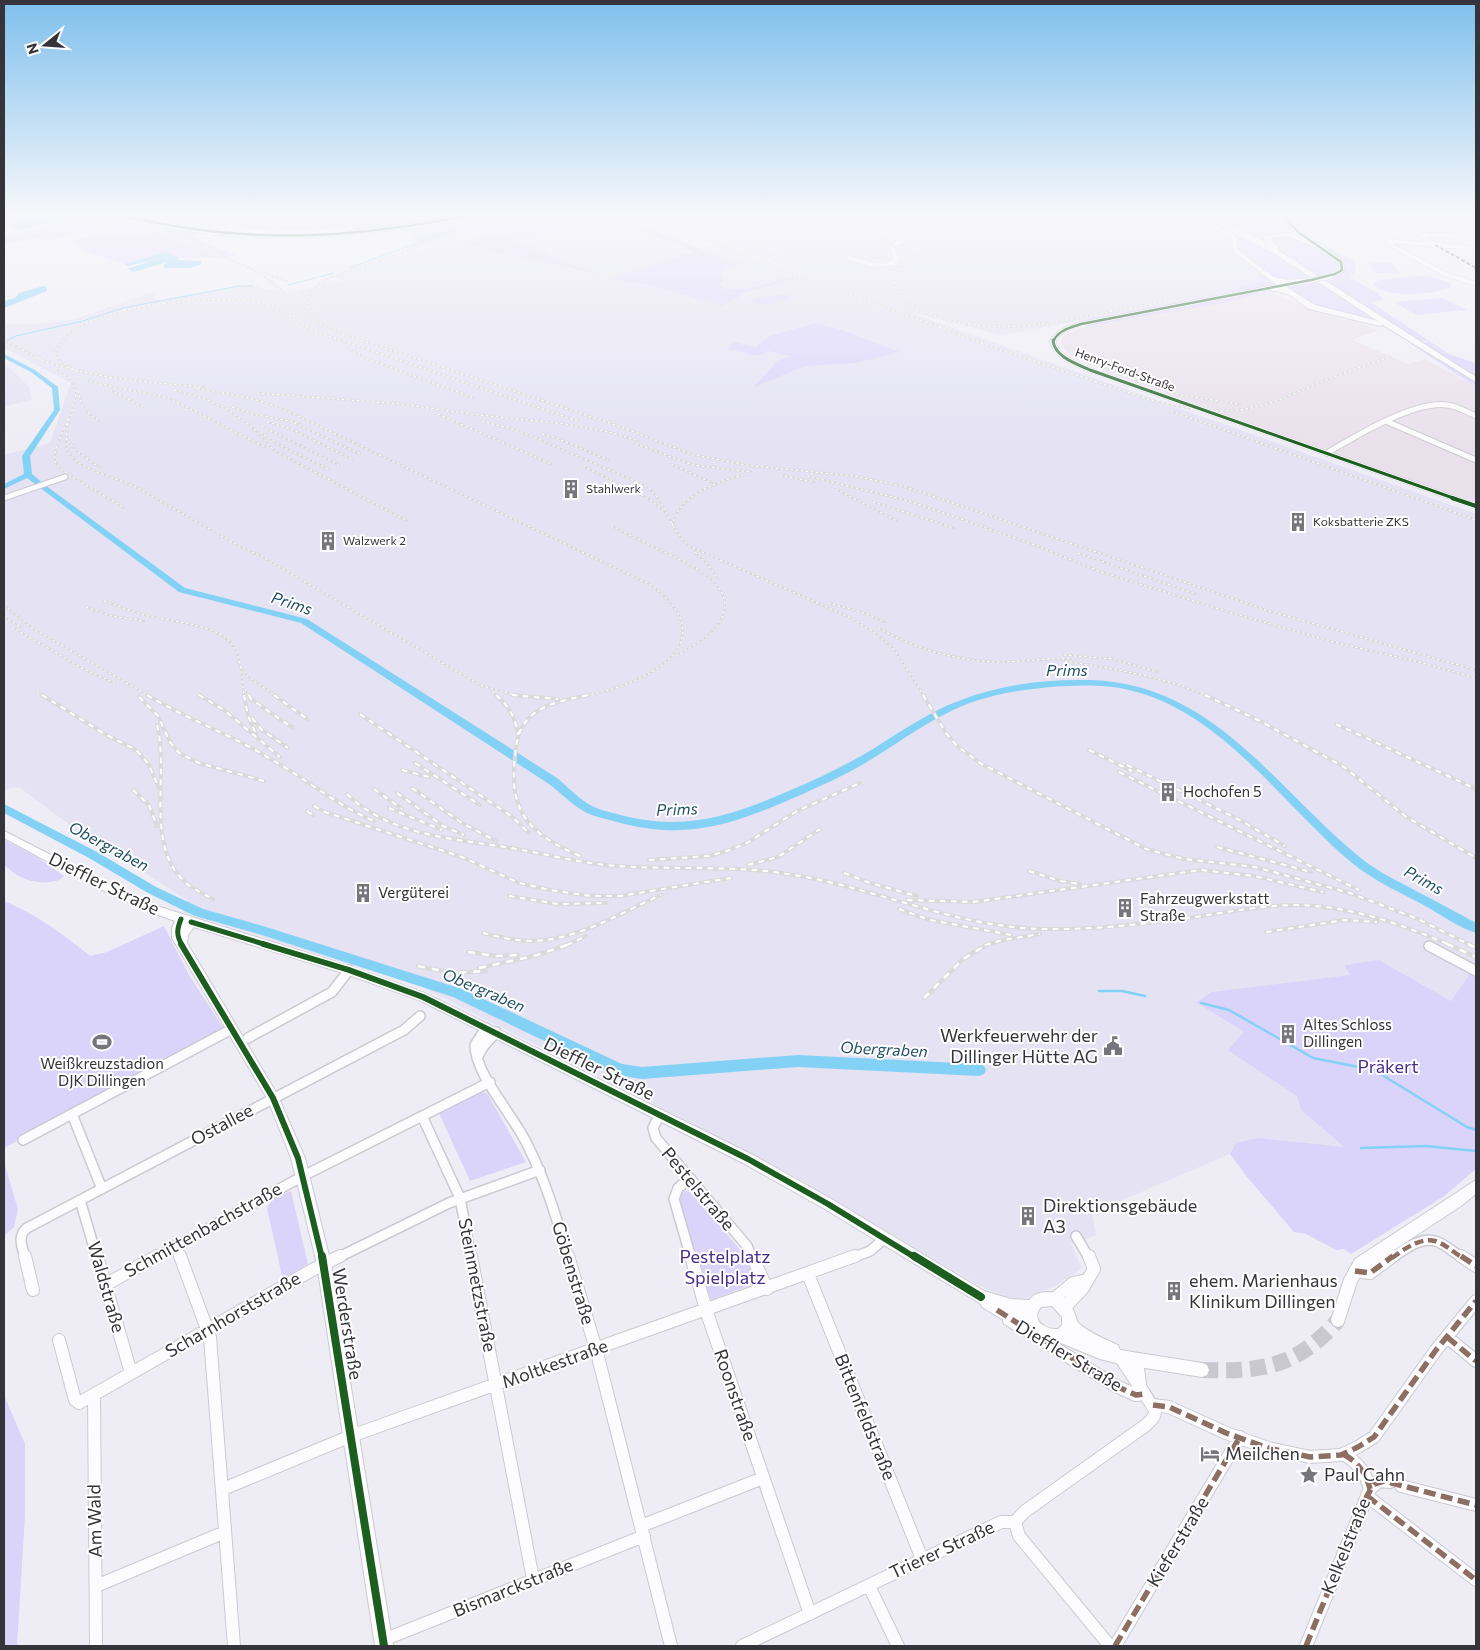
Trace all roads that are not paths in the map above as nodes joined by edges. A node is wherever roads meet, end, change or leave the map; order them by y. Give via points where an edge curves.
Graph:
1 (1240, 293) edge
2 (1289, 293) edge
3 (1293, 293) edge
4 (1341, 293) edge
5 (1346, 293) edge
6 (1297, 296) junction
7 (1347, 297) junction
8 (1401, 333) junction
9 (1476, 376) edge
10 (1476, 380) edge
11 (1476, 416) edge
12 (1388, 422) junction
13 (1329, 454) junction
14 (1476, 460) edge
15 (65, 477) dead end
16 (4, 498) edge
17 (1476, 506) edge
18 (4, 834) edge
19 (186, 921) junction
20 (1429, 946) dead end
21 (349, 970) junction
22 (1476, 971) edge
23 (420, 1016) dead end
24 (232, 1030) junction
25 (491, 1030) junction
26 (248, 1038) dead end
27 (490, 1082) junction
28 (273, 1098) junction
29 (72, 1114) junction
30 (660, 1114) junction
31 (422, 1116) junction
32 (22, 1140) dead end
33 (540, 1170) junction
34 (303, 1176) junction
35 (689, 1179) junction
36 (1476, 1186) edge
37 (102, 1188) junction
38 (460, 1198) junction
39 (80, 1200) junction
40 (1076, 1236) dead end
41 (885, 1238) junction
42 (176, 1244) junction
43 (324, 1264) junction
44 (1476, 1266) edge
45 (1355, 1271) junction
46 (808, 1274) junction
47 (105, 1285) junction
48 (767, 1289) junction
49 (33, 1290) dead end
50 (981, 1297) junction
51 (1476, 1301) edge
52 (1059, 1303) junction
53 (1032, 1307) junction
54 (706, 1310) junction
55 (997, 1310) junction
56 (1338, 1320) tunnel mouth
57 (1032, 1324) junction
58 (208, 1329) junction
59 (1066, 1330) junction
60 (1447, 1337) junction
61 (59, 1340) dead end
62 (596, 1349) junction
63 (1120, 1355) junction
64 (1137, 1360) junction
65 (1476, 1361) edge
66 (1202, 1370) tunnel mouth
67 (132, 1373) junction
68 (497, 1385) junction
69 (1144, 1394) junction
70 (94, 1395) junction
71 (1154, 1405) junction
72 (351, 1436) junction
73 (1240, 1437) junction
74 (1343, 1454) junction
75 (763, 1478) junction
76 (223, 1488) junction
77 (1368, 1492) junction
78 (1476, 1505) edge
79 (1015, 1522) junction
80 (642, 1531) junction
81 (225, 1532) junction
82 (922, 1559) junction
83 (533, 1580) junction
84 (1476, 1580) edge
85 (96, 1586) junction
86 (869, 1586) junction
87 (810, 1614) junction
88 (383, 1643) edge
89 (96, 1646) edge
90 (234, 1646) edge
91 (671, 1646) edge
92 (742, 1646) edge
93 (898, 1646) edge
94 (1110, 1646) edge
95 (1116, 1646) edge
96 (1306, 1646) edge

1 - 13 street, Henry-Ford-Straße via 1081,324 1059,332 1052,343 1064,357 1082,366
2 - 6 highway
3 - 6 highway
4 - 7 highway
5 - 9 highway
6 - 7 highway via 1321,308 1343,310 1352,306
6 - 8 highway via 1317,309 1372,321
7 - 8 highway
8 - 10 highway
11 - 12 street via 1448,405 1432,405
12 - 13 street via 1367,429
12 - 14 street
13 - 17 street, Henry-Ford-Straße
15 - 16 street
18 - 19 street, Dieffler Straße via 104,887
19 - 21 street, Dieffler Straße
19 - 24 street, Werderstraße via 182,942
20 - 22 street
21 - 25 street, Dieffler Straße via 423,997
21 - 26 street via 332,992
23 - 28 street, Ostallee via 404,1030
24 - 28 street, Werderstraße
24 - 29 street
25 - 27 street, Göbenstraße via 477,1058
25 - 30 street, Dieffler Straße
27 - 31 street, Schmittenbachstraße
27 - 33 street, Göbenstraße
28 - 34 street, Werderstraße
28 - 37 street, Ostallee
29 - 32 street
29 - 37 street
30 - 35 street, Pestelstraße via 654,1133
30 - 41 street, Dieffler Straße via 786,1180
31 - 34 street, Schmittenbachstraße
31 - 38 street, Steinmetzstraße
33 - 38 street, Scharnhorststraße
33 - 62 street, Göbenstraße
34 - 42 street, Schmittenbachstraße
34 - 43 street, Werderstraße
35 - 48 street, Pestelstraße via 747,1246
35 - 54 street, Roonstraße via 678,1188 674,1199
36 - 45 street via 1369,1256
37 - 39 street, Ostallee
38 - 43 street, Scharnhorststraße
38 - 68 street, Steinmetzstraße
39 - 47 street, Waldstraße
39 - 49 street, Ostallee via 22,1232 20,1238
40 - 52 street via 1094,1270 1083,1288
41 - 46 street, Moltkestraße via 870,1251
41 - 50 street, Dieffler Straße
42 - 47 street, Schmittenbachstraße
42 - 58 street
43 - 58 street, Scharnhorststraße
43 - 72 street, Werderstraße
44 - 45 street via 1429,1239 1416,1243 1370,1273
45 - 56 street
46 - 48 street, Moltkestraße
46 - 82 street, Bittenfeldstraße
47 - 67 street, Waldstraße
48 - 54 street, Moltkestraße
50 - 53 street, Dieffler Straße via 1011,1306
50 - 55 street, Dieffler Straße
51 - 60 street
52 - 53 street via 1043,1298
52 - 59 street via 1070,1316
53 - 57 street
54 - 62 street, Moltkestraße
54 - 75 street, Roonstraße
55 - 57 street, Dieffler Straße
55 - 69 street, Dieffler Straße via 1116,1386 1136,1395
57 - 59 street via 1042,1334 1055,1338
58 - 67 street, Scharnhorststraße
58 - 76 street
59 - 63 street, Dieffler Straße via 1100,1352
60 - 65 street
60 - 74 street via 1374,1437
61 - 70 street via 77,1403
62 - 68 street, Moltkestraße
62 - 80 street, Göbenstraße
63 - 64 street, Dieffler Straße
63 - 69 street
64 - 66 street, Dieffler Straße
64 - 69 street
67 - 70 street, Scharnhorststraße
68 - 72 street, Moltkestraße
68 - 83 street, Steinmetzstraße
69 - 71 street
70 - 85 street, Am Wald
71 - 73 street
71 - 79 street, Trierer Straße via 1154,1417 1146,1425 1024,1512
72 - 76 street, Moltkestraße
72 - 88 street, Werderstraße
73 - 74 street via 1287,1453 1311,1457
73 - 95 street, Kieferstraße
74 - 77 street, Kelkelstraße via 1361,1467
75 - 80 street, Bismarckstraße
75 - 87 street, Roonstraße
76 - 81 street
77 - 78 street via 1379,1481
77 - 84 street
77 - 96 street, Kelkelstraße
79 - 82 street, Trierer Straße via 1001,1522
79 - 94 street via 1019,1536
80 - 83 street, Bismarckstraße
80 - 91 street, Göbenstraße
81 - 85 street
81 - 90 street
82 - 86 street, Trierer Straße
83 - 88 street, Bismarckstraße
85 - 89 street, Am Wald
86 - 87 street, Trierer Straße
86 - 93 street
87 - 92 street, Trierer Straße

